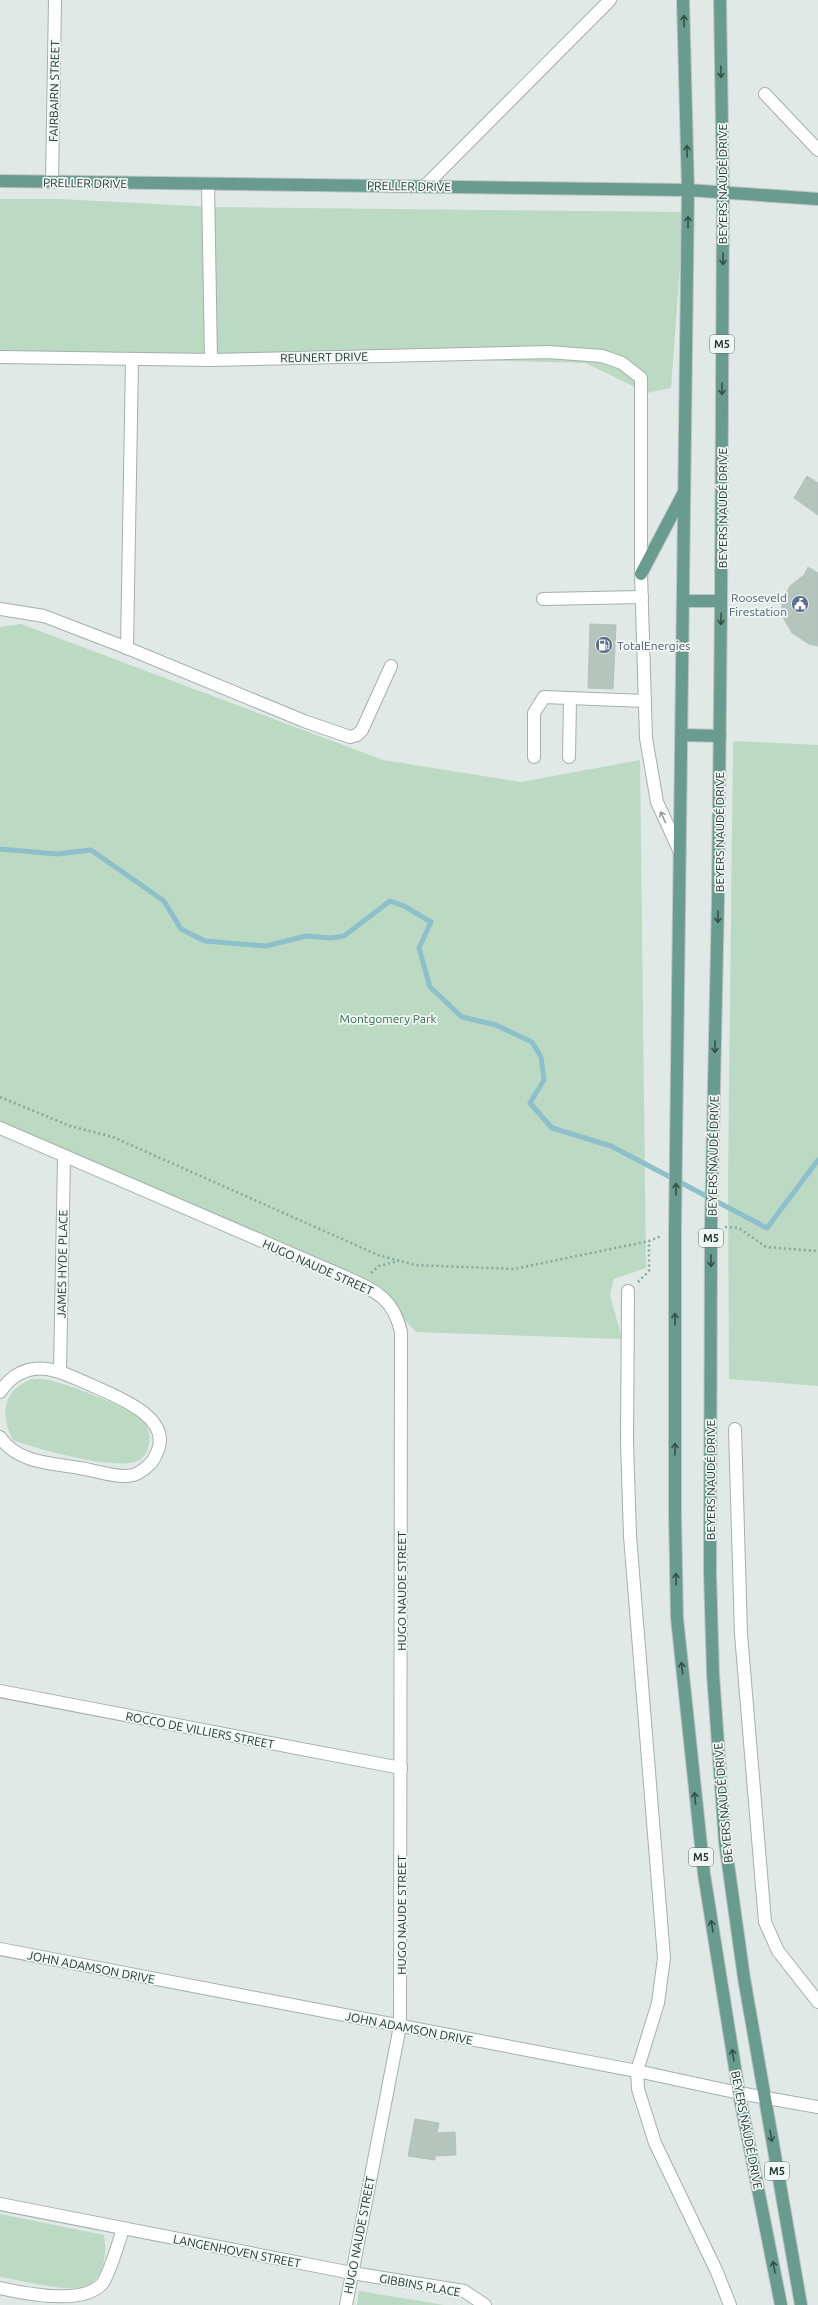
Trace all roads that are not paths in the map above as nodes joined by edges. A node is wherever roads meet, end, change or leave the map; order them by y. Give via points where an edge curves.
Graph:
1 (55, 0) edge
2 (610, 0) edge
3 (683, 0) edge
4 (720, 0) edge
5 (765, 94) dead end
6 (818, 150) edge
7 (0, 181) edge
8 (52, 182) junction
9 (208, 184) junction
10 (425, 186) junction
11 (688, 190) junction
12 (723, 192) junction
13 (818, 198) edge
14 (0, 357) edge
15 (132, 359) junction
16 (211, 360) junction
17 (640, 378) joint
18 (684, 491) junction
19 (641, 574) junction
20 (642, 597) junction
21 (543, 599) dead end
22 (683, 600) junction
23 (721, 601) junction
24 (0, 609) edge
25 (127, 648) junction
26 (391, 666) dead end
27 (570, 698) junction
28 (645, 701) junction
29 (682, 735) junction
30 (720, 736) junction
31 (534, 757) dead end
32 (569, 757) dead end
33 (680, 852) junction
34 (0, 1128) edge
35 (64, 1156) junction
36 (628, 1291) road end
37 (60, 1372) junction
38 (0, 1392) edge
39 (735, 1429) dead end
40 (0, 1438) edge
41 (0, 1691) edge
42 (401, 1768) junction
43 (0, 1949) edge
44 (818, 2002) edge
45 (400, 2026) junction
46 (637, 2071) junction
47 (739, 2093) junction
48 (765, 2098) junction
49 (818, 2106) edge
50 (0, 2204) edge
51 (123, 2230) junction
52 (352, 2273) junction
53 (0, 2288) edge
54 (346, 2305) edge
55 (485, 2305) edge
56 (730, 2305) edge
57 (781, 2305) edge
58 (801, 2305) edge

1 - 8 street, FAIRBAIRN STREET
2 - 10 street
11 -> 3 main road, BEYERS NAUDÉ DRIVE / M5
4 -> 12 main road, BEYERS NAUDÉ DRIVE / M5
5 - 6 street
7 - 8 main road, PRELLER DRIVE
8 - 9 main road, PRELLER DRIVE
9 - 10 main road, PRELLER DRIVE
9 - 16 street
10 - 11 main road, PRELLER DRIVE
11 - 12 main road, PRELLER DRIVE
18 -> 11 main road, BEYERS NAUDÉ DRIVE / M5
12 - 13 main road, PRELLER DRIVE
12 -> 23 main road, BEYERS NAUDÉ DRIVE / M5
14 - 15 street, REUNERT DRIVE
15 - 16 street, REUNERT DRIVE
15 - 25 street
16 - 17 street, REUNERT DRIVE via 548,352 602,356 622,363
17 - 19 street, BEYERS NAUDÉ DRIVE
18 - 19 main road
18 - 22 main road, BEYERS NAUDÉ DRIVE / M5
19 - 20 street, BEYERS NAUDÉ DRIVE
20 - 21 street
20 - 28 street, BEYERS NAUDÉ DRIVE
22 - 23 main road
22 - 29 main road, BEYERS NAUDÉ DRIVE / M5
23 -> 30 main road, BEYERS NAUDÉ DRIVE / M5
24 - 25 street via 44,616
25 - 26 street via 304,721 350,736 357,736 362,730
27 - 28 street
27 - 31 street via 544,697 539,702 534,713
27 - 32 street
33 -> 28 street, BEYERS NAUDÉ DRIVE via 656,802 646,738
29 - 30 main road
29 - 33 main road, BEYERS NAUDÉ DRIVE / M5
30 -> 48 main road, BEYERS NAUDÉ DRIVE / M5 via 711,1226 710,1573 713,1674 726,1842 744,1978
47 -> 33 main road, BEYERS NAUDÉ DRIVE / M5 via 703,1866 677,1618 675,1230
34 - 35 street, HUGO NAUDE STREET
35 - 37 street, JAMES HYDE PLACE
35 - 42 street, HUGO NAUDE STREET via 358,1283 380,1295 397,1315 401,1332
36 - 46 street via 627,1441 630,1536 664,1958 658,2003
37 - 38 street via 35,1368 12,1378
37 - 40 street via 136,1406 150,1419 160,1434 160,1444 154,1460 142,1471 125,1476 33,1460 6,1446
39 - 44 street, BEYERS NAUDÉ DRIVE via 741,1634 765,1922 778,1951
41 - 42 street, ROCCO DE VILLIERS STREET
42 - 45 street, HUGO NAUDE STREET
43 - 45 street, JOHN ADAMSON DRIVE
45 - 46 street, JOHN ADAMSON DRIVE
45 - 52 street, HUGO NAUDE STREET
46 - 47 street, JOHN ADAMSON DRIVE
46 - 56 street via 638,2089 655,2143 717,2272
47 - 48 street, JOHN ADAMSON DRIVE
57 -> 47 main road, BEYERS NAUDÉ DRIVE / M5
48 - 49 street, JOHN ADAMSON DRIVE
48 -> 58 main road, BEYERS NAUDÉ DRIVE / M5
50 - 51 street, LANGENHOVEN STREET
51 - 52 street, LANGENHOVEN STREET
51 - 53 street via 103,2283 96,2292 88,2296 56,2299
52 - 54 street, HUGO NAUDE STREET
52 - 55 street, GIBBINS PLACE via 464,2291

